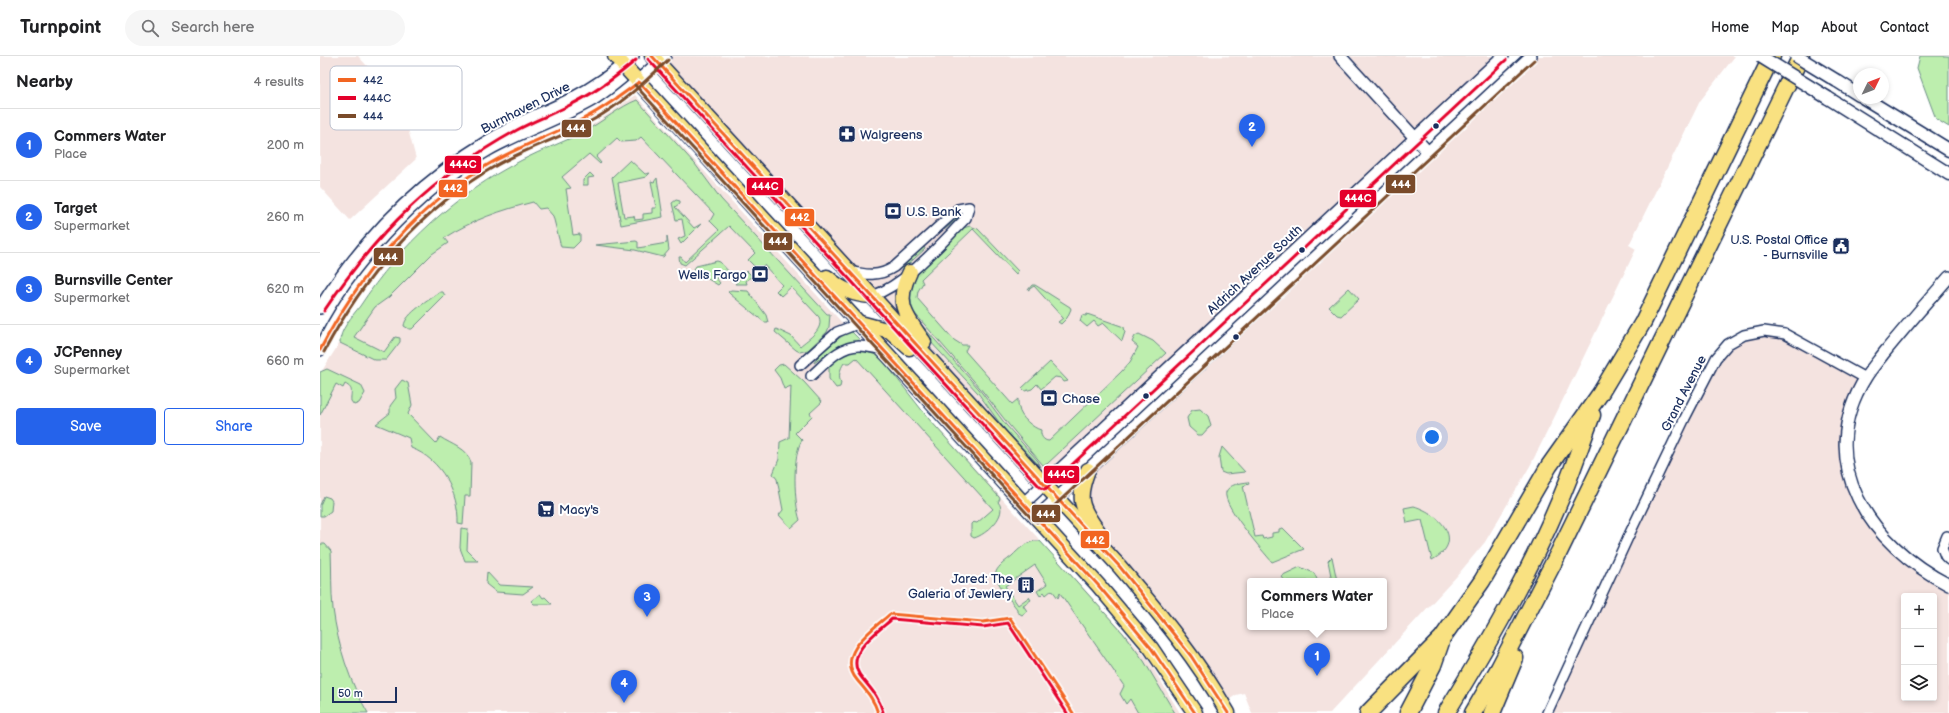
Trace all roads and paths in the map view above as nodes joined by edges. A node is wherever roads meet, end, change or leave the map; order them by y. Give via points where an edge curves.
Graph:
1 (1340, 56) edge
2 (1503, 56) edge
3 (1531, 56) edge
4 (1760, 56) edge
5 (1772, 56) edge
6 (1796, 56) edge
7 (1801, 56) edge
8 (658, 58) edge
9 (624, 59) edge
10 (639, 82) junction
11 (1853, 91) edge
12 (1874, 104) edge
13 (1415, 138) junction
14 (1949, 150) edge
15 (1428, 152) junction
16 (1949, 174) edge
17 (782, 238) junction
18 (849, 271) junction
19 (910, 272) junction
20 (1949, 277) edge
21 (872, 296) junction
22 (320, 308) edge
23 (860, 323) junction
24 (320, 349) edge
25 (884, 350) junction
26 (800, 365) dead end
27 (811, 376) dead end
28 (1865, 378) junction
29 (955, 387) junction
30 (1600, 394) junction
31 (1088, 470) junction
32 (1044, 484) junction
33 (1058, 498) junction
34 (1024, 502) junction
35 (1037, 517) junction
36 (1947, 536) dead end
37 (1560, 552) junction
38 (1949, 560) edge
39 (1949, 585) edge
40 (1154, 607) junction
41 (1442, 638) junction
42 (1195, 713) edge
43 (1228, 713) edge
44 (1368, 713) edge
45 (1408, 713) edge
46 (1446, 713) edge
47 (1473, 713) edge
48 (1492, 713) edge
49 (1547, 713) edge

1 - 13 street
2 - 13 street, Aldrich Avenue South
3 - 15 street
4 - 16 main road, bridge
5 - 30 highway via 1643,322
6 - 11 main road, bridge
7 - 37 highway
8 - 10 street
8 - 18 highway
9 - 10 highway
9 - 22 street, Burnhaven Drive via 587,90 514,125 446,168 414,194 353,258
10 - 17 highway
10 - 24 street via 599,110 492,162 428,209 370,271
12 - 14 main road
13 - 15 street
13 - 32 street, Aldrich Avenue South
15 - 31 street
17 - 21 highway via 838,287 849,293
17 - 23 highway
18 - 19 street via 864,275 885,273 958,209 969,207 966,218
18 - 21 highway
19 - 21 street via 883,292
19 - 29 highway via 902,291 902,308
20 - 28 street
21 - 29 highway
23 - 25 highway
23 - 26 street via 837,332
23 - 29 highway via 890,331
25 - 27 street via 858,346 844,349
25 - 34 highway
28 - 39 street via 1852,407 1845,437 1848,472 1853,490 1871,519 1903,555 1925,572
28 - 49 street, Grand Avenue via 1785,334 1764,331 1744,335 1728,344 1716,358 1630,532
29 - 32 highway
30 - 41 highway via 1549,466 1482,581
30 - 46 highway via 1569,479 1542,538
31 - 33 street
31 - 40 highway via 1081,487 1087,516
32 - 33 highway
32 - 34 street, Aldrich Avenue South
33 - 35 street
33 - 40 highway
34 - 35 highway
35 - 42 highway via 1132,624
36 - 38 street via 1942,548
37 - 47 highway
37 - 48 highway
40 - 43 highway via 1194,659
41 - 44 highway
41 - 45 highway via 1433,665

